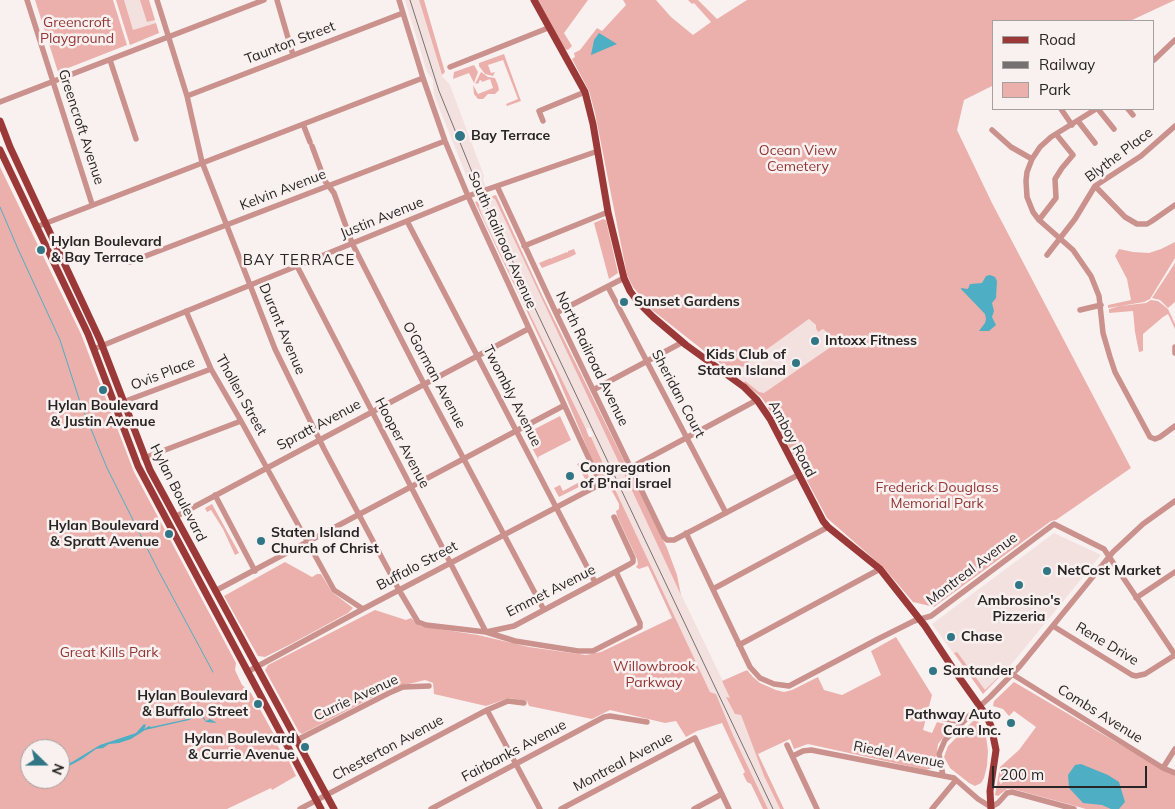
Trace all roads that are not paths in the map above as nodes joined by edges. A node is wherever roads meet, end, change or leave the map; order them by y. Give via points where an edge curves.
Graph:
1 (27, 0) edge
2 (157, 0) edge
3 (264, 0) edge
4 (278, 0) edge
5 (399, 0) edge
6 (534, 0) edge
7 (403, 13) junction
8 (548, 28) junction
9 (168, 37) junction
10 (1175, 40) edge
11 (293, 55) junction
12 (1155, 59) edge
13 (110, 60) junction
14 (450, 67) dead end
15 (423, 78) junction
16 (53, 82) junction
17 (585, 92) junction
18 (186, 96) junction
19 (0, 102) edge
20 (1062, 110) edge
21 (1095, 110) edge
22 (1098, 110) edge
23 (1129, 110) edge
24 (1133, 115) dead end
25 (0, 121) edge
26 (543, 121) dead end
27 (1078, 121) junction
28 (303, 124) junction
29 (1072, 125) junction
30 (1175, 126) edge
31 (1114, 129) dead end
32 (992, 130) dead end
33 (1056, 134) junction
34 (136, 139) dead end
35 (445, 141) junction
36 (1095, 143) dead end
37 (0, 150) edge
38 (598, 151) junction
39 (1032, 160) junction
40 (202, 162) junction
41 (328, 186) junction
42 (497, 186) junction
43 (1095, 186) junction
44 (468, 196) junction
45 (92, 204) junction
46 (1175, 205) edge
47 (608, 212) junction
48 (1039, 220) junction
49 (407, 221) junction
50 (46, 223) junction
51 (226, 225) junction
52 (36, 227) junction
53 (1060, 238) junction
54 (352, 243) junction
55 (524, 246) junction
56 (1047, 255) dead end
57 (130, 262) dead end
58 (297, 266) junction
59 (624, 278) junction
60 (250, 285) junction
61 (608, 287) junction
62 (1101, 306) junction
63 (1080, 310) dead end
64 (186, 311) junction
65 (556, 313) junction
66 (528, 329) junction
67 (683, 342) junction
68 (103, 346) junction
69 (1175, 346) edge
70 (94, 349) junction
71 (1175, 353) edge
72 (477, 356) junction
73 (647, 362) junction
74 (211, 369) junction
75 (424, 384) junction
76 (593, 390) junction
77 (757, 400) junction
78 (124, 402) junction
79 (564, 406) junction
80 (371, 412) junction
81 (241, 421) junction
82 (1175, 426) edge
83 (516, 431) junction
84 (687, 438) junction
85 (320, 439) junction
86 (144, 458) junction
87 (464, 459) junction
88 (267, 467) junction
89 (630, 468) junction
90 (798, 475) junction
91 (598, 483) joint
92 (411, 487) junction
93 (215, 495) junction
94 (1175, 501) edge
95 (556, 507) junction
96 (726, 513) junction
97 (359, 515) junction
98 (175, 517) junction
99 (614, 517) dead end
100 (828, 527) junction
101 (686, 533) junction
102 (504, 535) junction
103 (308, 543) junction
104 (1108, 557) junction
105 (451, 562) junction
106 (880, 568) junction
107 (254, 571) junction
108 (616, 572) junction
109 (1175, 572) edge
110 (595, 582) junction
111 (713, 589) junction
112 (399, 590) junction
113 (215, 591) junction
114 (1136, 598) junction
115 (363, 609) junction
116 (544, 610) junction
117 (920, 619) junction
118 (418, 622) joint
119 (1052, 626) junction
120 (486, 632) junction
121 (739, 645) junction
122 (1175, 655) edge
123 (257, 666) junction
124 (248, 672) junction
125 (1012, 674) junction
126 (429, 686) dead end
127 (524, 703) dead end
128 (980, 706) junction
129 (487, 710) junction
130 (933, 717) dead end
131 (647, 722) dead end
132 (963, 722) junction
133 (297, 740) junction
134 (787, 744) dead end
135 (1175, 749) edge
136 (793, 756) junction
137 (516, 764) junction
138 (1163, 768) junction
139 (1175, 773) edge
140 (943, 776) junction
141 (956, 780) junction
142 (722, 794) junction
143 (326, 795) junction
144 (317, 800) junction
145 (991, 808) edge
146 (1066, 808) edge
147 (300, 809) edge
148 (321, 809) edge
149 (334, 809) edge
150 (431, 809) edge
151 (540, 809) edge
152 (562, 809) edge
153 (694, 809) edge
154 (729, 809) edge
155 (817, 809) edge
156 (932, 809) edge
157 (1074, 809) edge

1 - 16 street, Greencroft Avenue
2 - 9 street, Durant Avenue
3 - 9 street
4 - 11 street
5 - 7 street, South Railroad Avenue
6 - 8 main road, Amboy Road
7 - 11 street, Taunton Street
7 - 15 street, South Railroad Avenue
8 - 14 street
8 - 17 main road, Amboy Road
9 - 13 street
9 - 18 street, Durant Avenue
10 - 12 street
11 - 18 street, Taunton Street
13 - 16 street
13 - 34 street
15 - 28 street
15 - 35 street, South Railroad Avenue
16 - 19 street
16 - 45 street, Greencroft Avenue
17 - 26 street via 539,111
17 - 38 main road, Amboy Road
18 - 40 street, Durant Avenue
20 - 29 street
21 - 27 street
22 - 31 street
23 - 24 street
25 - 50 main road, Hylan Boulevard
27 - 29 street
27 - 36 street
28 - 40 street
28 - 41 street, O'Gorman Avenue
29 - 33 street
30 - 43 street, Blythe Place via 1140,156
32 - 39 street
33 - 39 street via 1045,141
33 - 48 street via 1073,155 1055,179 1057,196
35 - 41 street, Kelvin Avenue
35 - 44 street, South Railroad Avenue
37 - 52 main road, Hylan Boulevard
38 - 42 street, Justin Avenue
38 - 47 main road, Amboy Road
39 - 48 street via 1026,189
40 - 45 street
40 - 51 street, Durant Avenue
41 - 51 street, Kelvin Avenue
41 - 54 street, O'Gorman Avenue via 334,193
42 - 44 street, Justin Avenue
42 - 55 street, North Railroad Avenue
43 - 46 street via 1125,217 1137,224 1152,222
43 - 53 street, Blythe Place
44 - 49 street, Justin Avenue
44 - 66 street, South Railroad Avenue
45 - 50 street
47 - 55 street
47 - 59 main road, Amboy Road
48 - 53 street
49 - 54 street, Justin Avenue
49 - 72 street, Twombly Avenue
50 - 52 street
50 - 68 main road, Hylan Boulevard
51 - 57 street, Kelvin Avenue
51 - 60 street, Durant Avenue
52 - 70 main road, Hylan Boulevard
53 - 56 street, Blythe Place
53 - 62 street via 1086,267
54 - 58 street, Justin Avenue
54 - 75 street, O'Gorman Avenue
55 - 65 street, North Railroad Avenue
58 - 60 street, Justin Avenue
58 - 80 street, Hooper Avenue
59 - 61 street
59 - 67 main road, Amboy Road via 638,302
60 - 64 street, Justin Avenue
60 - 85 street, Durant Avenue via 275,349
61 - 65 street
61 - 73 street, Sheridan Court
62 - 63 street
62 - 82 street via 1106,344 1115,372 1150,437 1160,437
64 - 68 street, Justin Avenue
64 - 74 street, Thollen Street
65 - 76 street, North Railroad Avenue
66 - 72 street, Spratt Avenue
66 - 79 street, South Railroad Avenue
67 - 73 street
67 - 77 main road, Amboy Road
68 - 70 street, Justin Avenue
68 - 78 main road, Hylan Boulevard
69 - 71 street
70 - 124 main road, Hylan Boulevard via 138,466
72 - 75 street, Spratt Avenue
72 - 83 street, Twombly Avenue
73 - 76 street
73 - 84 street, Sheridan Court
74 - 78 street, Ovis Place
74 - 81 street, Thollen Street
75 - 80 street, Spratt Avenue
75 - 87 street, O'Gorman Avenue
76 - 89 street, North Railroad Avenue
77 - 84 street
77 - 90 main road, Amboy Road
78 - 86 main road, Hylan Boulevard
79 - 83 street
79 - 91 street, South Railroad Avenue
80 - 85 street, Spratt Avenue
80 - 92 street, Hooper Avenue
81 - 86 street
81 - 88 street, Thollen Street
83 - 87 street
83 - 95 street, Twombly Avenue
84 - 89 street
84 - 96 street, Sheridan Court
85 - 88 street, Spratt Avenue
85 - 97 street, Durant Avenue
86 - 98 main road, Hylan Boulevard
87 - 92 street
87 - 102 street, O'Gorman Avenue
88 - 93 street, Spratt Avenue
88 - 103 street, Thollen Street
89 - 101 street, North Railroad Avenue via 664,537 674,540
90 - 96 street
90 - 100 main road, Amboy Road
91 - 95 street, Buffalo Street
92 - 97 street
92 - 105 street, Hooper Avenue
93 - 98 street, Spratt Avenue
93 - 107 street
94 - 104 street via 1143,524
95 - 102 street, Buffalo Street
95 - 110 street, Twombly Avenue
96 - 101 street
97 - 103 street
97 - 112 street, Durant Avenue
98 - 113 main road, Hylan Boulevard
99 - 108 street, Emmet Avenue via 633,558 633,562
100 - 106 main road, Amboy Road
100 - 111 street
101 - 111 street
102 - 105 street, Buffalo Street
102 - 116 street, O'Gorman Avenue
103 - 107 street
103 - 115 street, Thollen Street via 334,590
104 - 114 street
104 - 117 street, Montreal Avenue via 1104,549 1054,524 931,616
104 - 119 street
105 - 112 street, Buffalo Street
105 - 120 street, Hooper Avenue
106 - 117 main road, Amboy Road
106 - 121 street
107 - 113 street
108 - 110 street, Emmet Avenue
108 - 120 street via 640,627 593,650 515,640
109 - 114 street
110 - 116 street, Emmet Avenue
111 - 121 street
112 - 115 street, Buffalo Street
112 - 118 street, Durant Avenue
113 - 123 main road, Hylan Boulevard
114 - 122 street
115 - 123 street, Buffalo Street
116 - 120 street, Emmet Avenue via 514,626
117 - 121 street, Montreal Avenue via 789,686 760,678 750,668
117 - 128 main road, Amboy Road
118 - 120 street, Emmet Avenue
119 - 122 street, Rene Drive via 1136,676 1145,674
119 - 125 street
123 - 124 street, Buffalo Street
123 - 133 main road, Hylan Boulevard
124 - 144 main road, Hylan Boulevard
125 - 128 street
125 - 138 street, Combs Avenue
126 - 133 street, Currie Avenue via 403,687
127 - 129 street via 508,701
128 - 132 street
128 - 145 main road, Amboy Road via 989,719 996,746
129 - 137 street
129 - 143 street, Chesterton Avenue
130 - 132 street
131 - 137 street, Fairbanks Avenue via 604,717
132 - 140 street via 941,747
133 - 143 main road, Hylan Boulevard
134 - 136 street
135 - 138 street
136 - 140 street, Riedel Avenue via 811,750
136 - 155 street
137 - 150 street, Fairbanks Avenue
137 - 151 street
138 - 139 street, Combs Avenue
140 - 141 street, Riedel Avenue
141 - 145 street, Riedel Avenue
141 - 156 street
142 - 152 street, Montreal Avenue via 696,738
142 - 153 street
142 - 154 street
143 - 144 street, Chesterton Avenue
143 - 149 main road, Hylan Boulevard
144 - 147 street, Chesterton Avenue
144 - 148 main road, Hylan Boulevard
145 - 146 street via 1012,792
146 - 157 street

